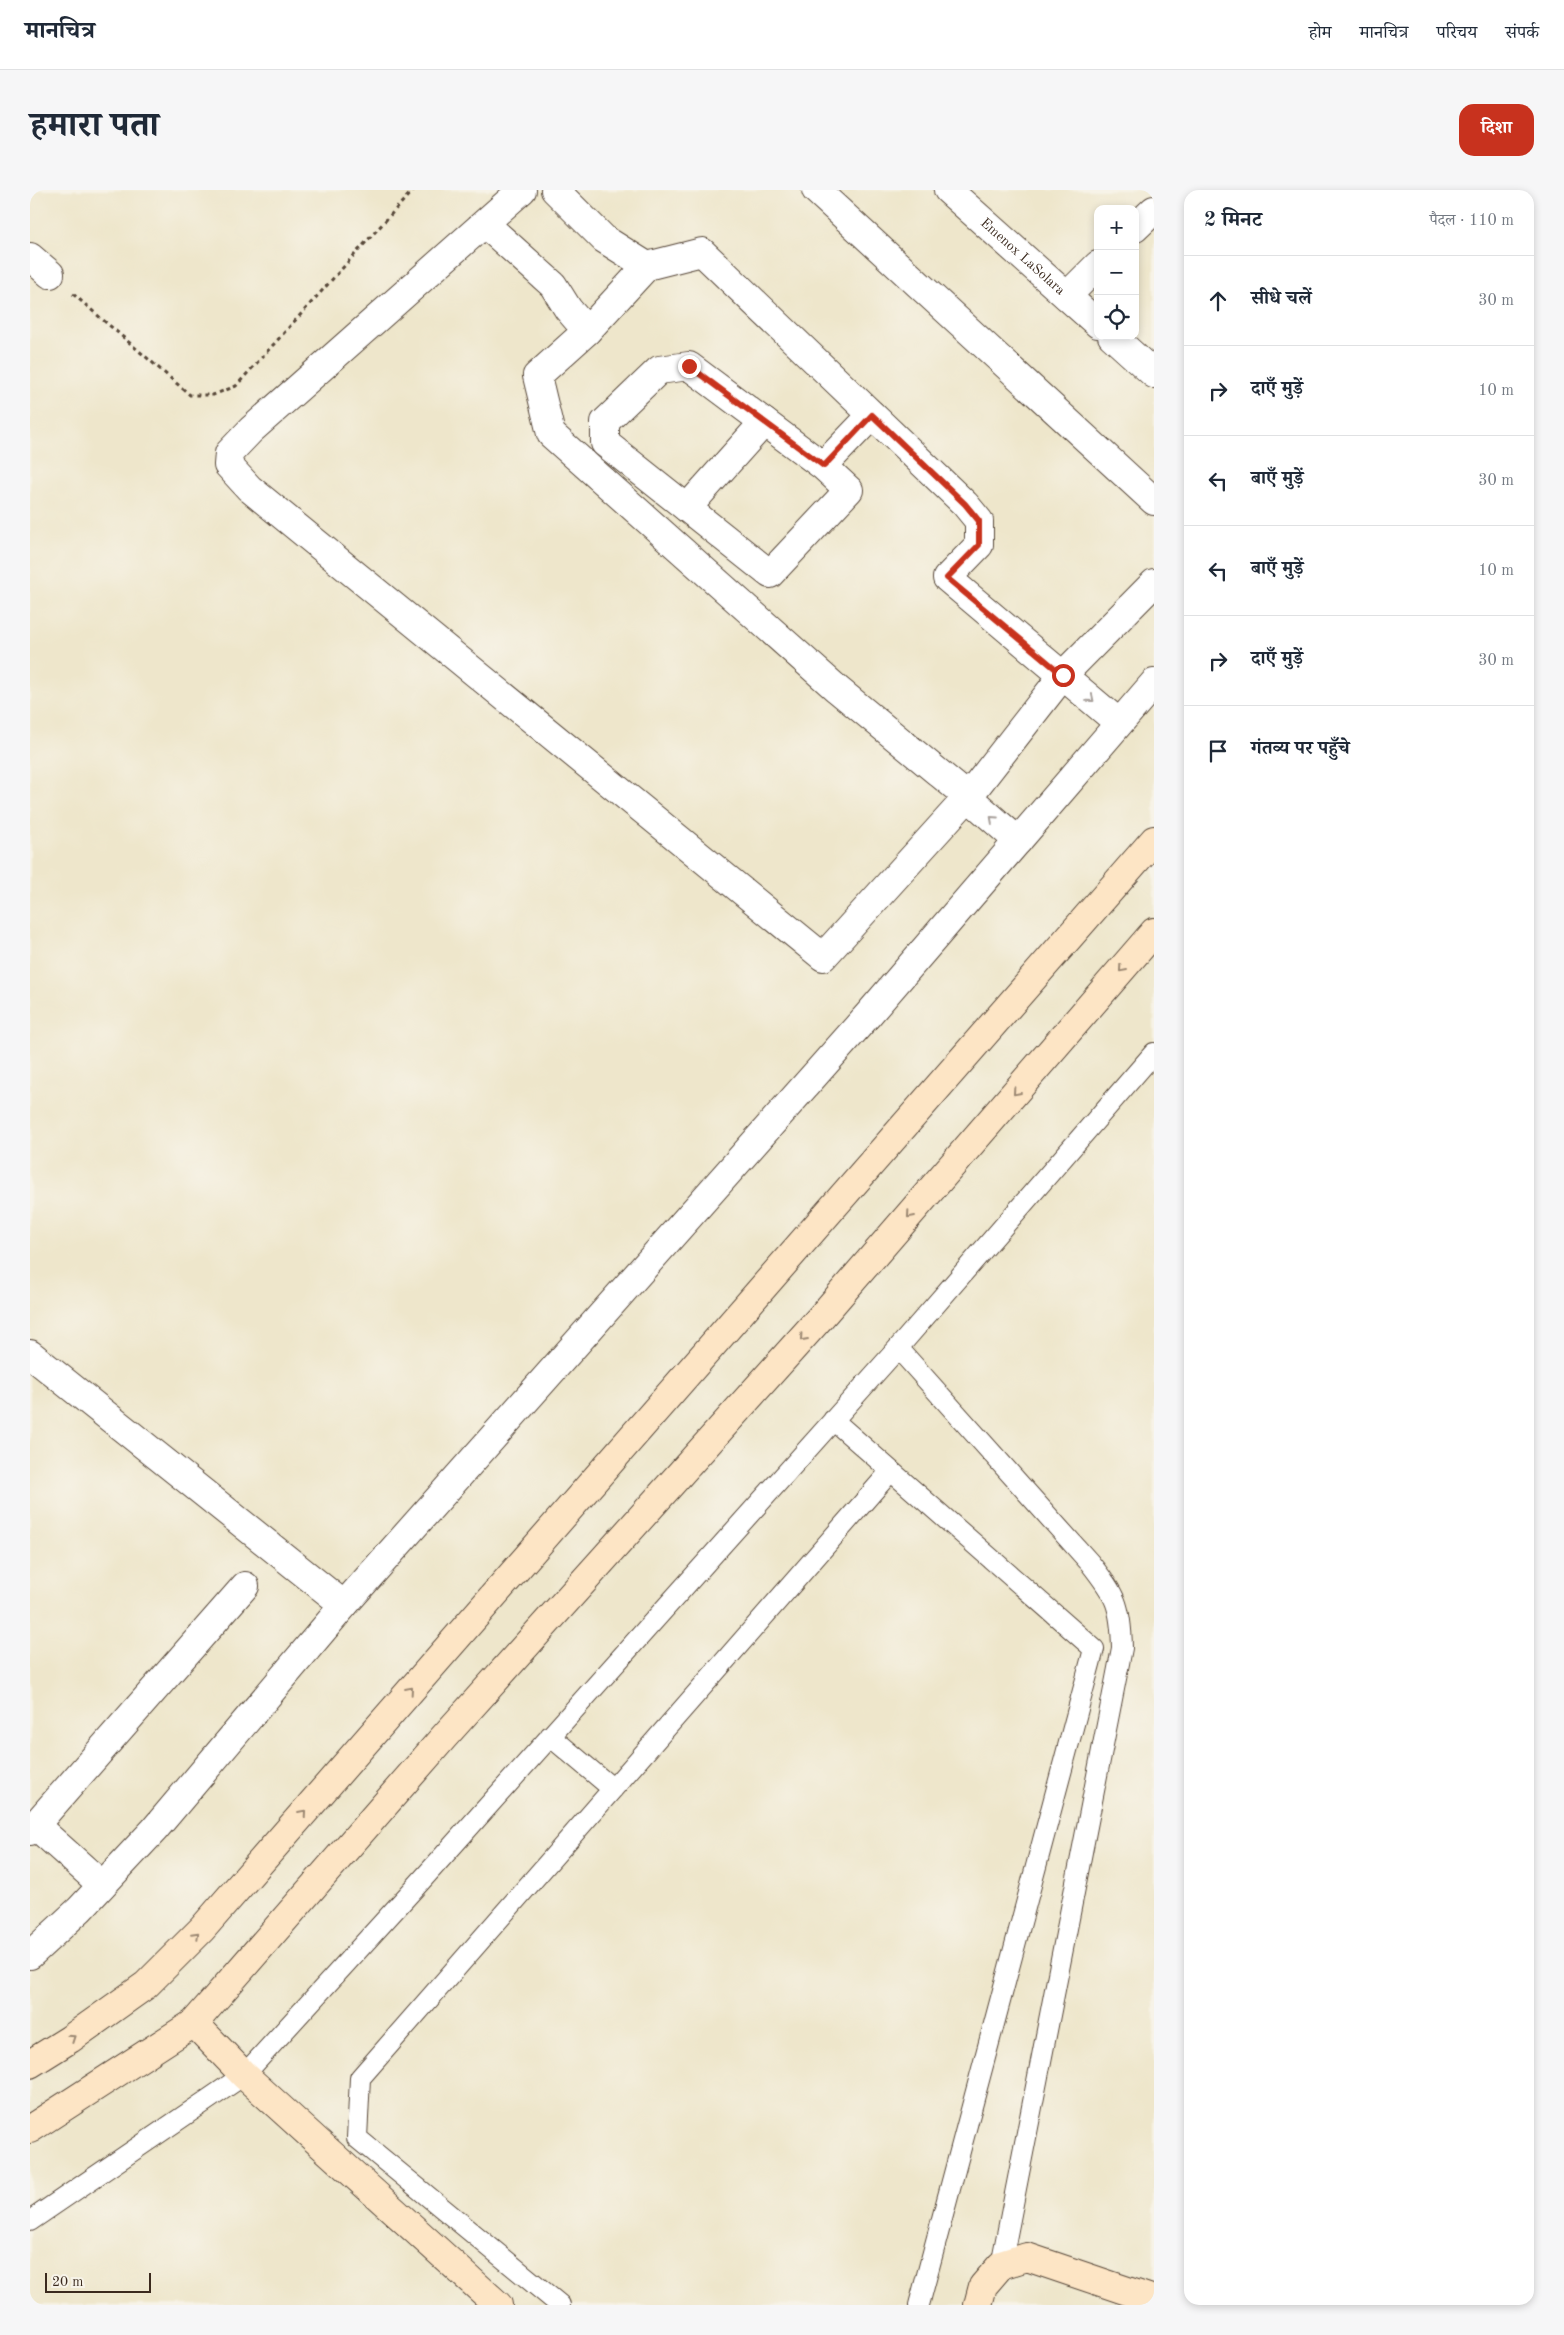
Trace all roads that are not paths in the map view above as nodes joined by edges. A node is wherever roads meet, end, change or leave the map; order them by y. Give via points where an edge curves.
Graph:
1 (522, 190) edge
2 (555, 190) edge
3 (816, 190) edge
4 (948, 190) edge
5 (1154, 210) edge
6 (485, 224) junction
7 (1139, 224) edge
8 (647, 266) junction
9 (1094, 269) edge
10 (1067, 296) junction
11 (1094, 320) edge
12 (587, 331) junction
13 (1116, 340) edge
14 (1154, 374) edge
15 (872, 415) junction
16 (764, 422) junction
17 (824, 466) junction
18 (1154, 501) edge
19 (687, 508) junction
20 (1154, 583) edge
21 (1063, 675) junction
22 (1154, 684) edge
23 (1119, 723) junction
24 (968, 797) junction
25 (1154, 840) edge
26 (1018, 841) junction
27 (1154, 932) edge
28 (1154, 1053) edge
29 (898, 1348) junction
30 (30, 1354) edge
31 (834, 1420) junction
32 (890, 1472) junction
33 (245, 1586) dead end
34 (344, 1605) junction
35 (550, 1736) junction
36 (613, 1789) junction
37 (33, 1828) edge
38 (102, 1885) junction
39 (30, 1955) edge
40 (194, 2023) junction
41 (30, 2064) edge
42 (244, 2075) junction
43 (30, 2129) edge
44 (30, 2221) edge
45 (1000, 2265) junction
46 (1154, 2300) edge
47 (498, 2305) edge
48 (560, 2305) edge
49 (920, 2305) edge
50 (978, 2305) edge

1 - 6 street
2 - 8 street via 604,240
3 - 18 street
4 - 10 street, Emenox LaSolara
5 - 7 street
6 - 12 street via 553,285
6 - 24 street via 236,444 227,459 232,471 823,957
8 - 12 street
8 - 15 street via 702,252
9 - 10 street
10 - 11 street, Emenox LaSolara
12 - 24 street via 537,376 551,434 837,689
13 - 14 street
15 - 17 street
15 - 21 street via 979,521 979,545 947,578
16 - 17 street
16 - 19 street
16 - 19 street via 689,366 659,370 605,422 605,443
17 - 19 street via 849,490 770,574
20 - 21 street
21 -> 23 street
21 - 24 street
22 - 23 street
23 - 26 street
26 -> 24 street
41 -> 25 street via 146,1985 202,1929
26 - 34 street via 868,1015
27 -> 40 street via 827,1311 443,1738
28 - 29 lane
29 - 31 lane
29 - 45 lane via 1090,1563 1112,1590 1121,1618 1122,1648
30 - 34 street
31 - 32 lane
31 - 35 lane
32 - 36 lane
32 - 49 lane via 1094,1649
33 - 37 street
34 - 38 street via 154,1830
35 - 36 lane
35 - 42 lane
36 - 48 lane via 360,2078 357,2138
37 - 38 street
38 - 39 street
40 - 42 street
40 - 43 street
42 - 44 lane
42 - 47 street
45 - 46 street via 1027,2257
45 - 50 street via 983,2286

